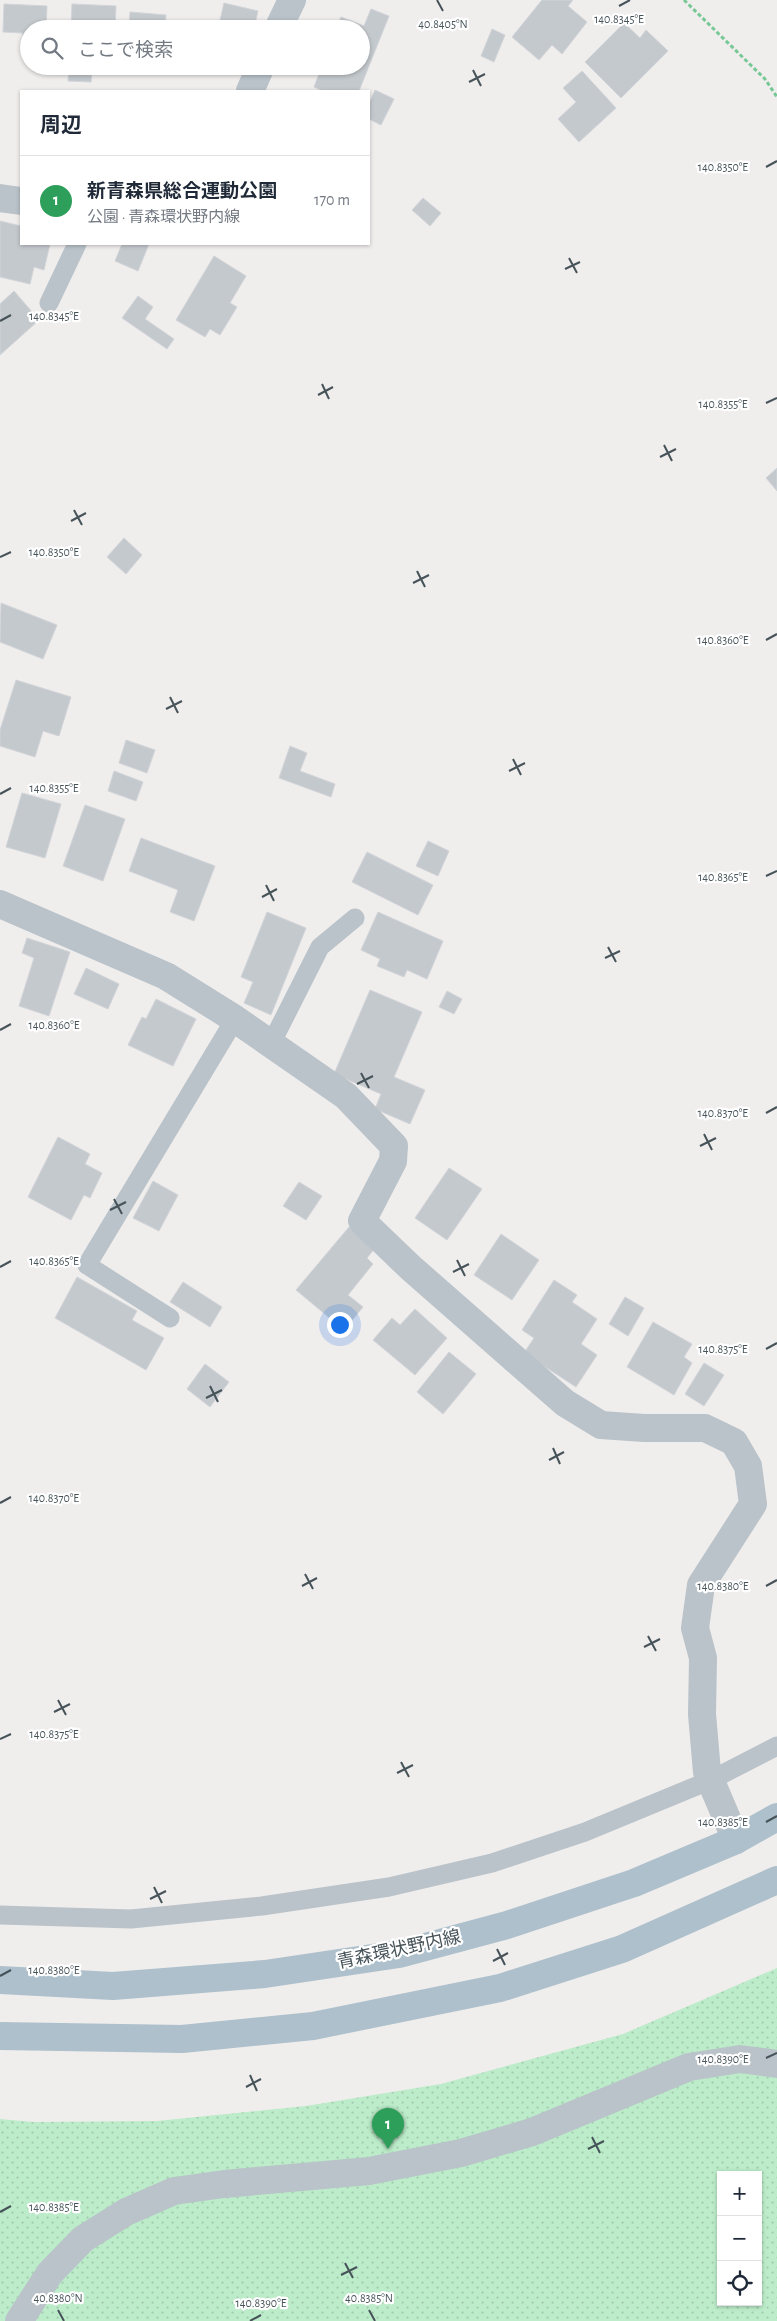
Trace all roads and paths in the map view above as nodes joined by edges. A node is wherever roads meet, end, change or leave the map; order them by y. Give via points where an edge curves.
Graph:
1 (292, 0) edge
2 (684, 0) edge
3 (282, 20) edge
4 (257, 75) edge
5 (250, 90) edge
6 (777, 96) edge
7 (0, 198) edge
8 (20, 201) edge
9 (77, 245) edge
10 (49, 303) dead end
11 (0, 904) edge
12 (355, 918) dead end
13 (235, 1019) junction
14 (270, 1044) junction
15 (170, 1318) dead end
16 (777, 1746) edge
17 (711, 1780) junction
18 (777, 1817) edge
19 (736, 1840) junction
20 (777, 1880) edge
21 (0, 1915) edge
22 (0, 1980) edge
23 (0, 2036) edge
24 (777, 2064) edge
25 (19, 2321) edge

1 - 3 street
2 - 6 path via 765,79
4 - 5 street
7 - 8 street
9 - 10 lane
11 - 13 street via 166,976
12 - 14 lane via 320,947
13 - 14 street
13 - 15 lane via 87,1265
14 - 17 street via 346,1096 394,1146 393,1161 362,1221 410,1268 565,1403 600,1425 705,1428 734,1442 748,1466 754,1504 701,1585 695,1628 703,1658 702,1714 707,1772
16 - 17 lane
17 - 19 street
17 - 21 lane via 576,1835 492,1863 389,1887 262,1906 131,1919
18 - 19 main road, 青森環状野内線
19 - 22 main road, 青森環状野内線 via 634,1883 507,1926 399,1954 265,1974 113,1986
20 - 23 main road via 622,1949 500,1988 313,2026 182,2039
24 - 25 street via 740,2059 689,2067 532,2132 461,2154 369,2171 174,2191 126,2212 83,2239 50,2273

